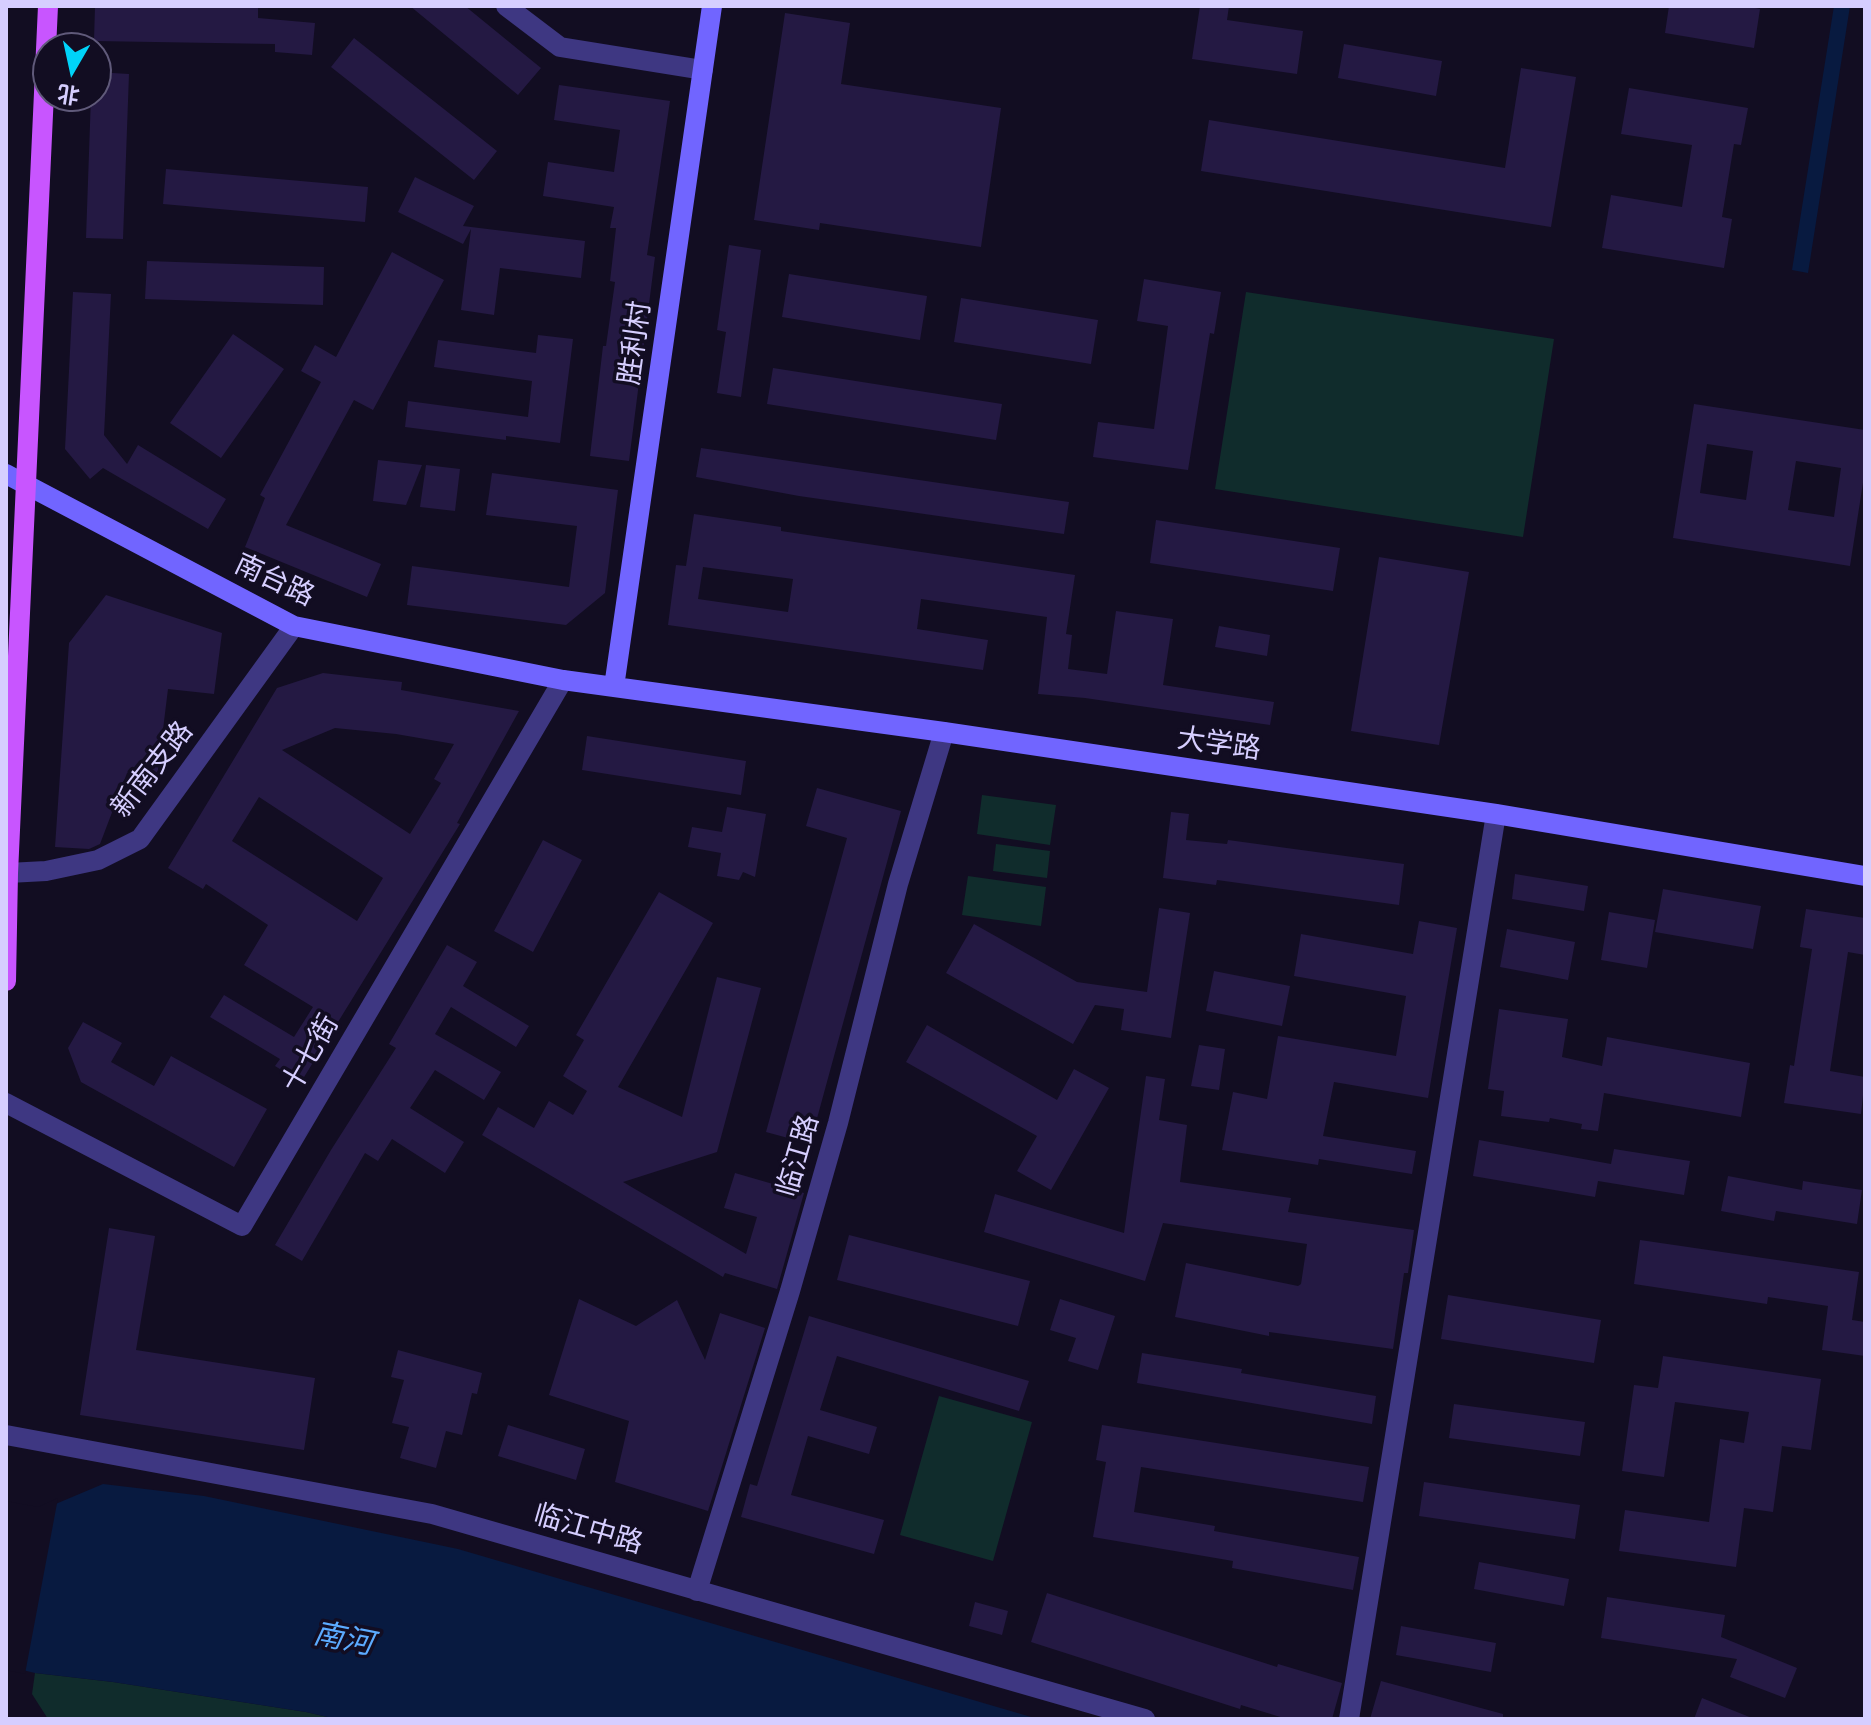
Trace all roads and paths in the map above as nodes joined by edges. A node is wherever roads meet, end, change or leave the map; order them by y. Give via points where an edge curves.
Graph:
1 (48, 6) edge
2 (506, 6) edge
3 (712, 6) edge
4 (703, 70) junction
5 (6, 474) edge
6 (27, 487) junction
7 (294, 626) junction
8 (563, 680) junction
9 (614, 687) junction
10 (944, 732) junction
11 (1496, 814) junction
12 (8, 873) junction
13 (1865, 876) edge
14 (6, 981) edge
15 (6, 1103) edge
16 (6, 1435) edge
17 (697, 1591) junction
18 (1145, 1719) edge
19 (1349, 1719) edge

1 - 6 main road
2 - 4 street via 560,47
3 - 4 street, 胜利村
4 - 9 street, 胜利村
5 - 6 street, 南台路
6 - 7 street, 南台路
6 - 12 main road
7 - 8 street, 南台路
7 - 12 street, 新南支路 via 140,839 98,860
8 - 9 street, 大学路
8 - 15 street, 十七街 via 242,1226
9 - 10 street, 大学路
10 - 11 street, 大学路
10 - 17 street, 临江路 via 790,1291
11 - 13 street, 大学路
11 - 19 street
12 - 14 main road
16 - 17 street, 临江中路 via 432,1514
17 - 18 street, 临江中路

